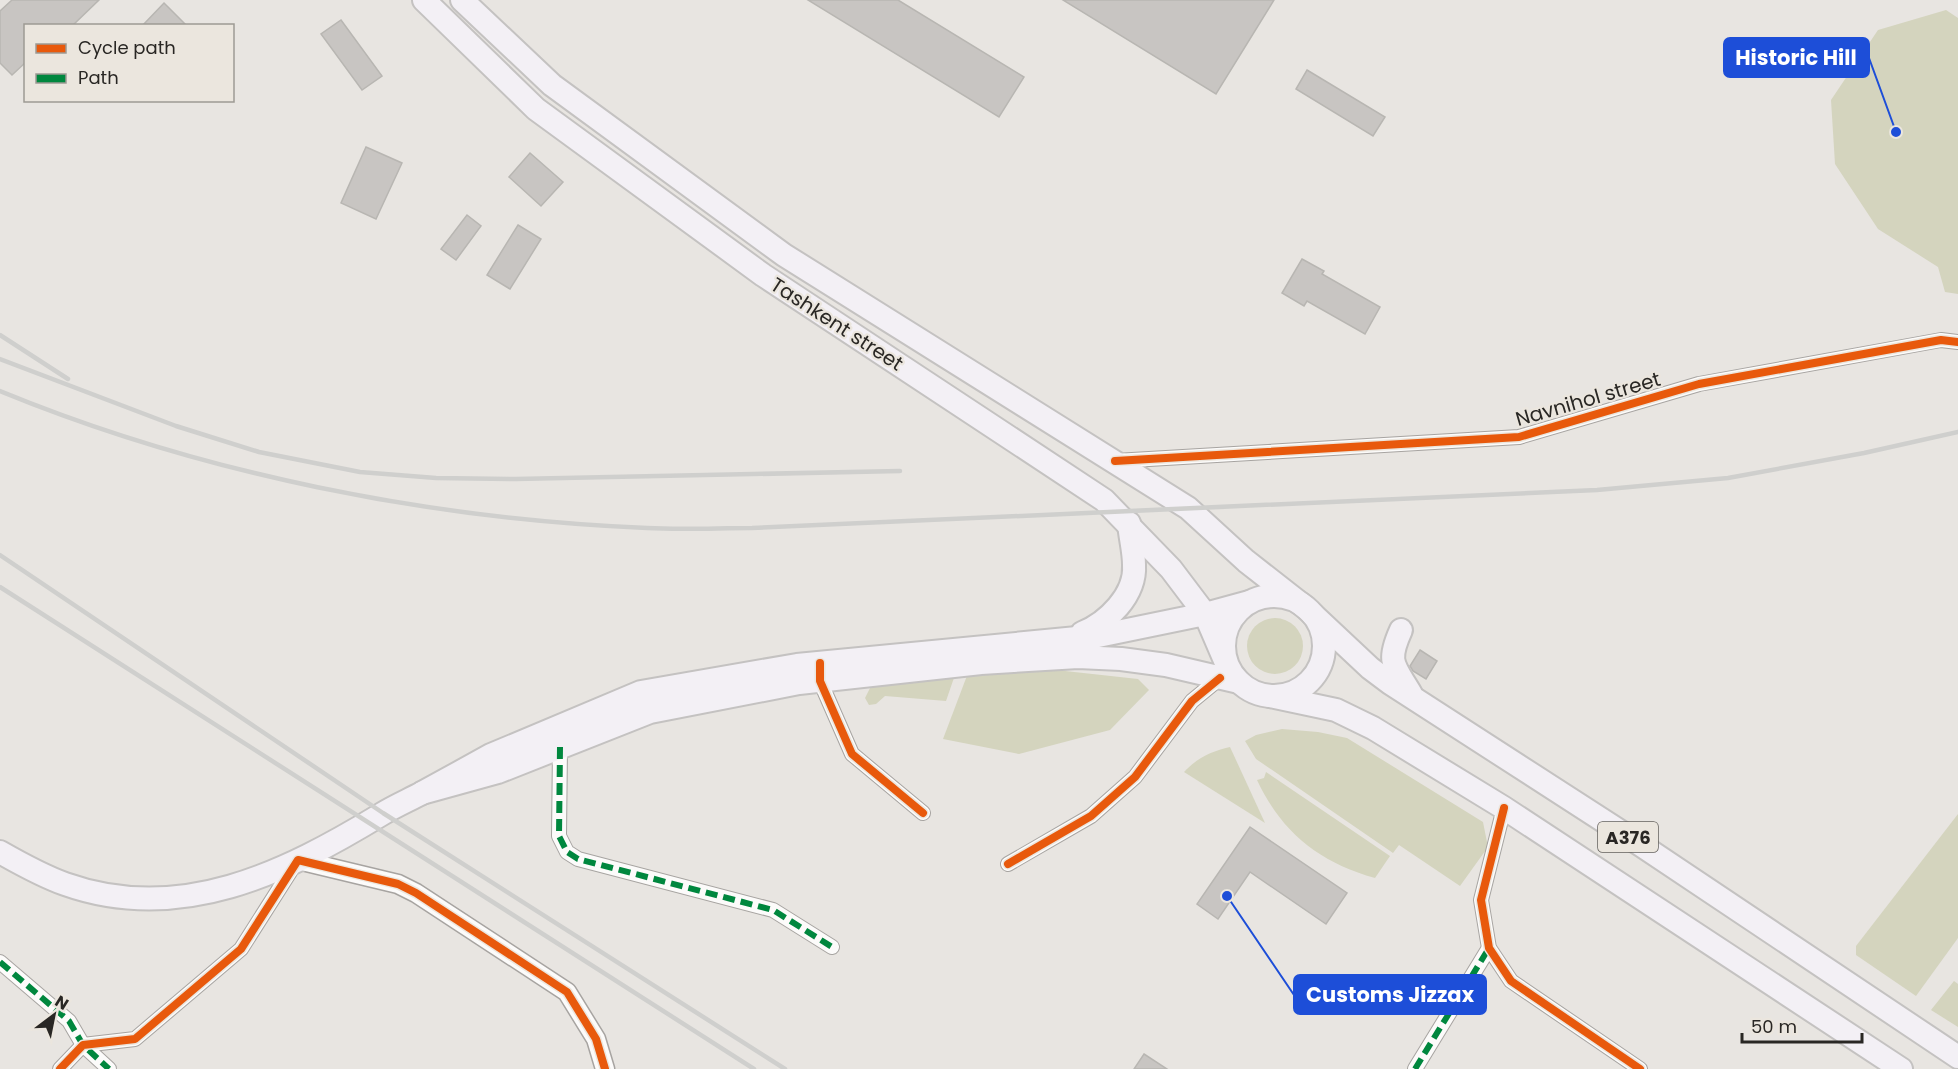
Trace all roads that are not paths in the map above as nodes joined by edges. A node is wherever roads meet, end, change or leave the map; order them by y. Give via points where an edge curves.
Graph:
1 (424, 0) edge
2 (462, 0) edge
3 (1958, 342) edge
4 (1114, 461) junction
5 (1128, 523) junction
6 (1249, 602) junction
7 (1306, 608) junction
8 (1205, 614) junction
9 (1401, 630) dead end
10 (1066, 640) junction
11 (820, 672) junction
12 (1228, 674) junction
13 (1270, 696) junction
14 (1415, 701) junction
15 (560, 747) junction
16 (422, 793) junction
17 (1504, 808) junction
18 (923, 813) dead end
19 (0, 852) edge
20 (298, 860) junction
21 (1008, 864) dead end
22 (832, 947) dead end
23 (1490, 948) junction
24 (0, 962) edge
25 (83, 1045) junction
26 (1958, 1057) edge
27 (60, 1069) edge
28 (109, 1069) edge
29 (605, 1069) edge
30 (1415, 1069) edge
31 (1640, 1069) edge
32 (1901, 1069) edge

1 - 5 main road, Tashkent street via 536,109 763,275 1104,500
2 - 4 main road, Tashkent street via 552,85 783,255
3 - 4 street, Navnihol street via 1941,340 1699,384 1519,437
4 - 7 main road, Tashkent street via 1188,508
5 - 8 main road, Tashkent street via 1171,569
5 - 10 main road via 1135,567 1127,591 1109,617 1093,629
6 - 7 main road via 1285,597
6 - 8 main road
6 - 12 main road via 1238,611 1225,635
7 - 13 main road via 1323,633 1322,663 1314,678 1301,689
7 - 14 main road, A376 via 1370,668
8 - 10 main road
8 - 12 main road, Tashkent street
9 - 14 main road via 1393,664
10 - 11 main road
11 - 12 main road via 1078,657
11 - 15 main road via 799,683 650,712
11 - 16 main road via 641,692 491,755
11 - 18 street via 852,754
12 - 13 main road via 1259,694
12 - 21 street via 1192,701 1135,777 1091,816
13 - 17 main road via 1353,717
14 - 26 main road, A376
15 - 16 main road via 498,772
15 - 22 street via 559,836 567,852 578,859 773,910
16 - 20 main road
17 - 23 street via 1481,900
17 - 32 main road
19 - 20 main road via 66,884 116,896 180,899 245,884
20 - 25 street via 241,949 135,1039
20 - 29 street via 398,884 567,992 596,1039
23 - 30 street
23 - 31 street via 1511,981
24 - 25 street via 69,1021
25 - 27 street
25 - 28 street

